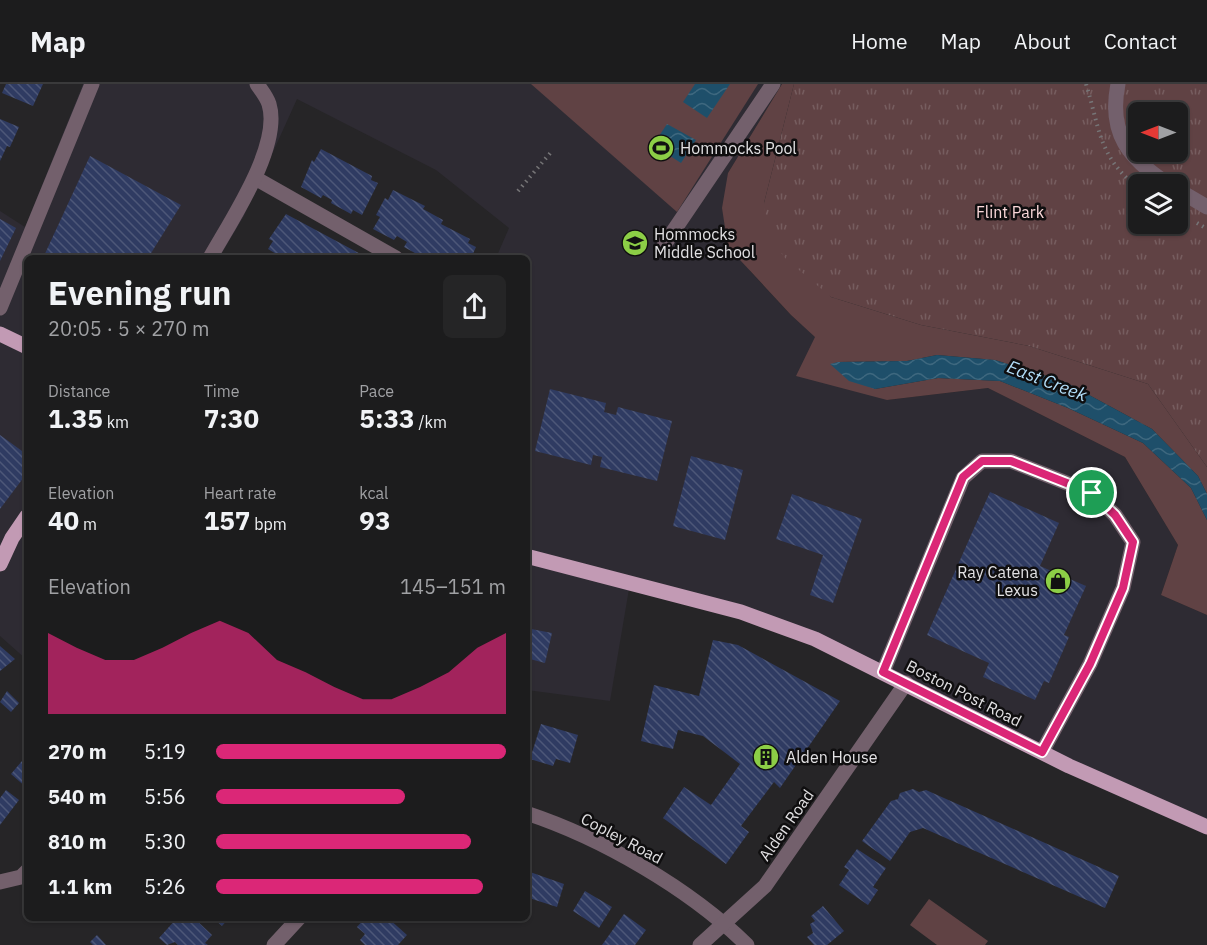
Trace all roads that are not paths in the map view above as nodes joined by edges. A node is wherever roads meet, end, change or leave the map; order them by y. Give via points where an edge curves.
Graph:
1 (92, 84) edge
2 (257, 84) edge
3 (773, 84) edge
4 (1115, 88) edge
5 (1152, 174) edge
6 (255, 178) junction
7 (1188, 196) edge
8 (1207, 207) edge
9 (664, 245) dead end
10 (212, 255) edge
11 (391, 255) edge
12 (0, 308) edge
13 (0, 334) edge
14 (24, 346) edge
15 (24, 520) edge
16 (530, 557) edge
17 (0, 564) edge
18 (883, 672) junction
19 (906, 683) junction
20 (1042, 752) junction
21 (530, 814) edge
22 (1207, 827) edge
23 (24, 874) edge
24 (0, 882) edge
25 (296, 921) edge
26 (726, 924) junction
27 (274, 945) edge
28 (700, 945) edge
29 (747, 945) edge

1 - 12 street
2 - 6 street via 269,105 270,127 266,152
3 - 9 street
4 - 5 street via 1118,129 1127,150
6 - 10 street
6 - 11 street
7 - 8 street
13 - 14 main road
15 - 17 main road
16 - 18 main road, Boston Post Road via 741,612 815,639
18 - 19 main road, Boston Post Road
18 - 20 street via 963,477 982,461 1011,461 1092,493 1115,515 1133,542 1123,588 1090,664
19 - 20 main road, Boston Post Road
19 - 26 street, Alden Road via 765,886
20 - 22 main road, Boston Post Road
21 - 26 street, Copley Road via 634,861
23 - 24 street
25 - 27 street
26 - 28 street, Alden Road
26 - 29 street, Copley Road

